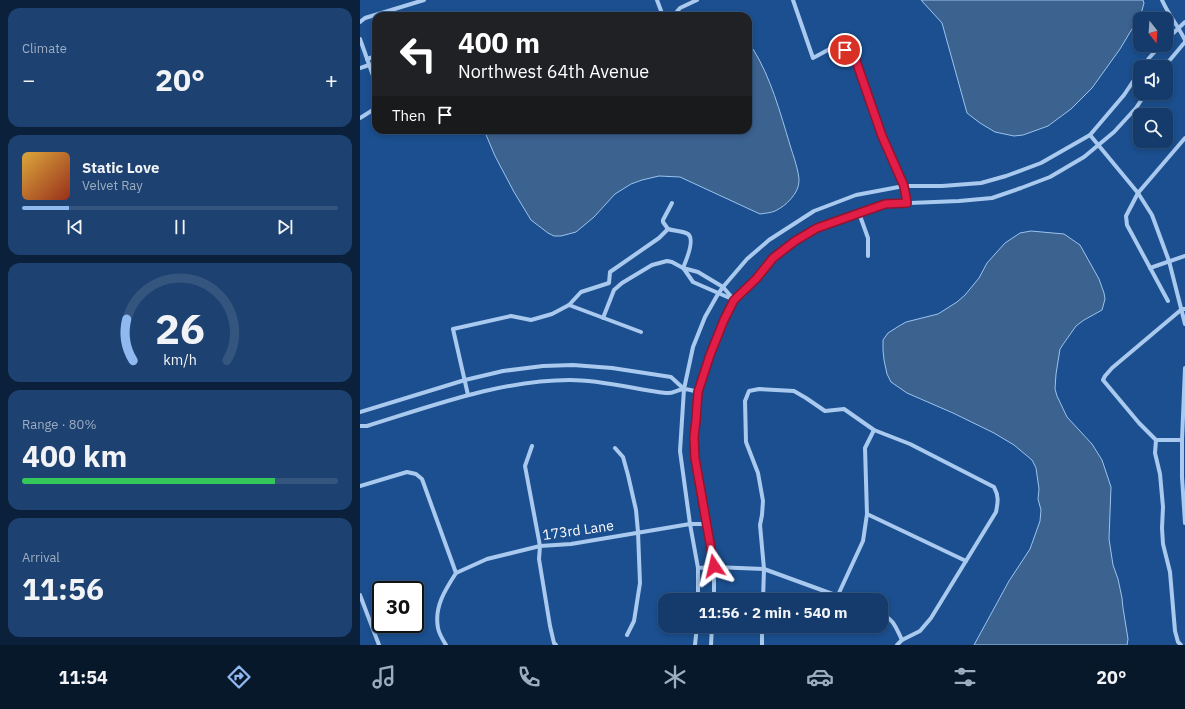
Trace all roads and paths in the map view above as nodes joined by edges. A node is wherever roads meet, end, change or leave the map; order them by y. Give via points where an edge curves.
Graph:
1 (424, 0) edge
2 (657, 0) edge
3 (697, 0) edge
4 (793, 0) edge
5 (1162, 0) edge
6 (385, 12) edge
7 (662, 12) edge
8 (676, 12) edge
9 (372, 16) edge
10 (360, 22) edge
11 (1185, 22) edge
12 (1178, 27) junction
13 (1173, 32) edge
14 (360, 39) edge
15 (1185, 41) edge
16 (1154, 52) edge
17 (372, 57) edge
18 (367, 59) junction
19 (1147, 60) edge
20 (1170, 60) edge
21 (369, 65) junction
22 (360, 68) edge
23 (372, 73) edge
24 (1133, 82) edge
25 (1141, 100) edge
26 (372, 110) edge
27 (360, 118) edge
28 (1090, 135) junction
29 (1185, 138) edge
30 (1099, 145) junction
31 (904, 186) junction
32 (1138, 193) junction
33 (672, 203) dead end
34 (907, 203) junction
35 (859, 212) junction
36 (668, 229) junction
37 (868, 256) dead end
38 (1185, 256) edge
39 (1169, 261) junction
40 (683, 268) junction
41 (1150, 268) junction
42 (609, 283) junction
43 (618, 287) junction
44 (723, 287) junction
45 (718, 294) junction
46 (734, 300) junction
47 (1168, 301) dead end
48 (569, 305) junction
49 (1183, 309) edge
50 (603, 318) junction
51 (1185, 324) edge
52 (641, 332) dead end
53 (1185, 368) edge
54 (465, 380) junction
55 (684, 389) junction
56 (698, 392) junction
57 (1185, 392) edge
58 (468, 395) junction
59 (360, 412) edge
60 (360, 426) edge
61 (874, 430) junction
62 (1156, 440) junction
63 (1182, 440) junction
64 (532, 446) dead end
65 (615, 448) dead end
66 (1184, 477) edge
67 (360, 486) edge
68 (866, 514) junction
69 (1185, 523) edge
70 (690, 524) junction
71 (707, 524) junction
72 (638, 532) junction
73 (540, 546) junction
74 (966, 561) junction
75 (714, 566) junction
76 (698, 568) junction
77 (764, 569) junction
78 (456, 573) junction
79 (698, 593) edge
80 (714, 593) edge
81 (763, 593) edge
82 (832, 593) edge
83 (839, 593) edge
84 (360, 596) edge
85 (888, 617) edge
86 (696, 633) edge
87 (712, 633) edge
88 (762, 633) edge
89 (627, 635) dead end
90 (902, 640) junction
91 (379, 645) edge
92 (446, 645) edge
93 (556, 645) edge
94 (695, 645) edge
95 (711, 645) edge
96 (762, 645) edge
97 (897, 645) edge
98 (1181, 645) edge

1 - 6 street
2 - 7 street
3 - 8 street
4 - 31 street via 813,58 838,44 855,58 882,136
5 - 12 street via 1166,11
9 - 10 street
11 - 12 street
12 - 13 street
12 - 15 street
14 - 18 street
15 - 20 street
16 - 19 street
17 - 18 street
18 - 21 street
21 - 22 street
21 - 23 street
24 - 28 street
25 - 30 street via 1114,132
26 - 27 street
28 - 30 street
28 - 31 street via 1042,163 981,183
29 - 32 street
30 - 32 street
30 - 34 street via 1050,177 992,198
31 - 34 street
31 - 44 street via 856,195 814,211 769,240 747,259
32 - 39 street via 1152,215
32 - 41 street via 1126,216 1126,225
33 - 36 street via 663,220
34 - 35 street via 885,204
35 - 37 street via 868,238
35 - 46 street via 817,228 795,241 773,258
36 - 40 street via 689,235 691,239
36 - 42 street via 610,272
38 - 39 street
39 - 41 street
39 - 49 street
40 - 43 street via 667,261 652,265
40 - 44 street via 698,272
40 - 45 street via 693,282
41 - 47 street
42 - 43 street
42 - 48 street via 581,292
43 - 50 street via 614,290
44 - 45 street
44 - 46 street
45 - 46 street
45 - 55 street via 693,347
46 - 56 street via 710,355
48 - 50 street
48 - 54 street via 552,314 531,320 511,316 453,329
49 - 51 street
49 - 62 street via 1112,368 1104,380
50 - 52 street
53 - 57 street
54 - 55 street via 503,371 573,365 612,368 671,378
54 - 58 street
54 - 59 street
55 - 56 street
55 - 58 street via 668,393 609,383 570,380 538,382
55 - 70 street via 680,451
56 - 71 street via 695,458
57 - 63 street
58 - 60 street
61 - 68 street via 866,448
61 - 74 street via 910,444 994,487 999,500 996,512
61 - 77 street via 844,409 825,411 794,391 749,391 744,401 746,442 758,473 763,501 760,525
62 - 63 street
62 - 98 street via 1155,452 1163,507 1163,544 1170,572 1175,631
63 - 66 street
64 - 73 street via 525,466
65 - 72 street via 623,457 628,475
66 - 69 street
67 - 78 street via 407,472 422,479
68 - 74 street
68 - 83 street via 863,541
70 - 71 street, 173rd Lane
70 - 72 street, 173rd Lane
70 - 76 street
71 - 75 street
72 - 73 street, 173rd Lane via 572,544
72 - 89 street via 640,583 634,621
73 - 78 street, 173rd Lane via 487,559
73 - 93 street via 539,559 550,626
74 - 90 street via 931,618 920,631
75 - 76 street
75 - 77 street
75 - 80 street
76 - 79 street
77 - 81 street
77 - 82 street
78 - 92 street via 443,593 438,611 438,628
84 - 91 street
85 - 90 street via 893,621
86 - 94 street
87 - 95 street
88 - 96 street
90 - 97 street

